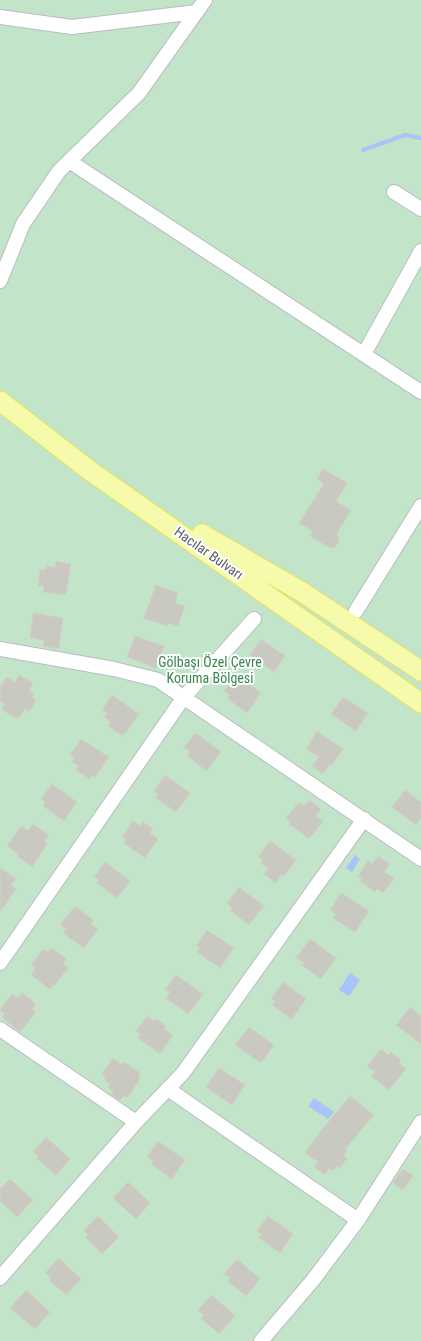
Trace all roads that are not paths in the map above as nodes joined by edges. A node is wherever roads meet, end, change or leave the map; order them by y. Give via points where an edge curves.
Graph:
1 (205, 0) edge
2 (197, 12) junction
3 (0, 17) edge
4 (69, 161) junction
5 (394, 192) dead end
6 (421, 209) edge
7 (421, 251) edge
8 (0, 281) edge
9 (364, 354) junction
10 (0, 386) edge
11 (421, 392) edge
12 (0, 401) edge
13 (421, 506) edge
14 (356, 611) dead end
15 (254, 619) dead end
16 (0, 649) edge
17 (421, 671) edge
18 (184, 697) junction
19 (421, 703) edge
20 (364, 819) junction
21 (421, 859) edge
22 (0, 962) edge
23 (0, 1028) edge
24 (168, 1089) junction
25 (136, 1122) junction
26 (421, 1122) edge
27 (358, 1220) junction
28 (0, 1278) edge
29 (261, 1341) edge

1 - 2 street
2 - 3 street via 72,27
2 - 4 street via 139,92
4 - 8 street via 23,224
4 - 9 street
5 - 6 street
7 - 9 street
9 - 11 street
10 - 17 main road, Hacılar Bulvarı via 164,510 302,592
12 - 19 main road, Hacılar Bulvarı via 89,470
13 - 14 street
15 - 18 street
16 - 18 street via 158,680
18 - 20 street
18 - 22 street
20 - 21 street
20 - 24 street via 183,1073
23 - 25 street
24 - 25 street
24 - 27 street
25 - 28 street
26 - 27 street
27 - 29 street

